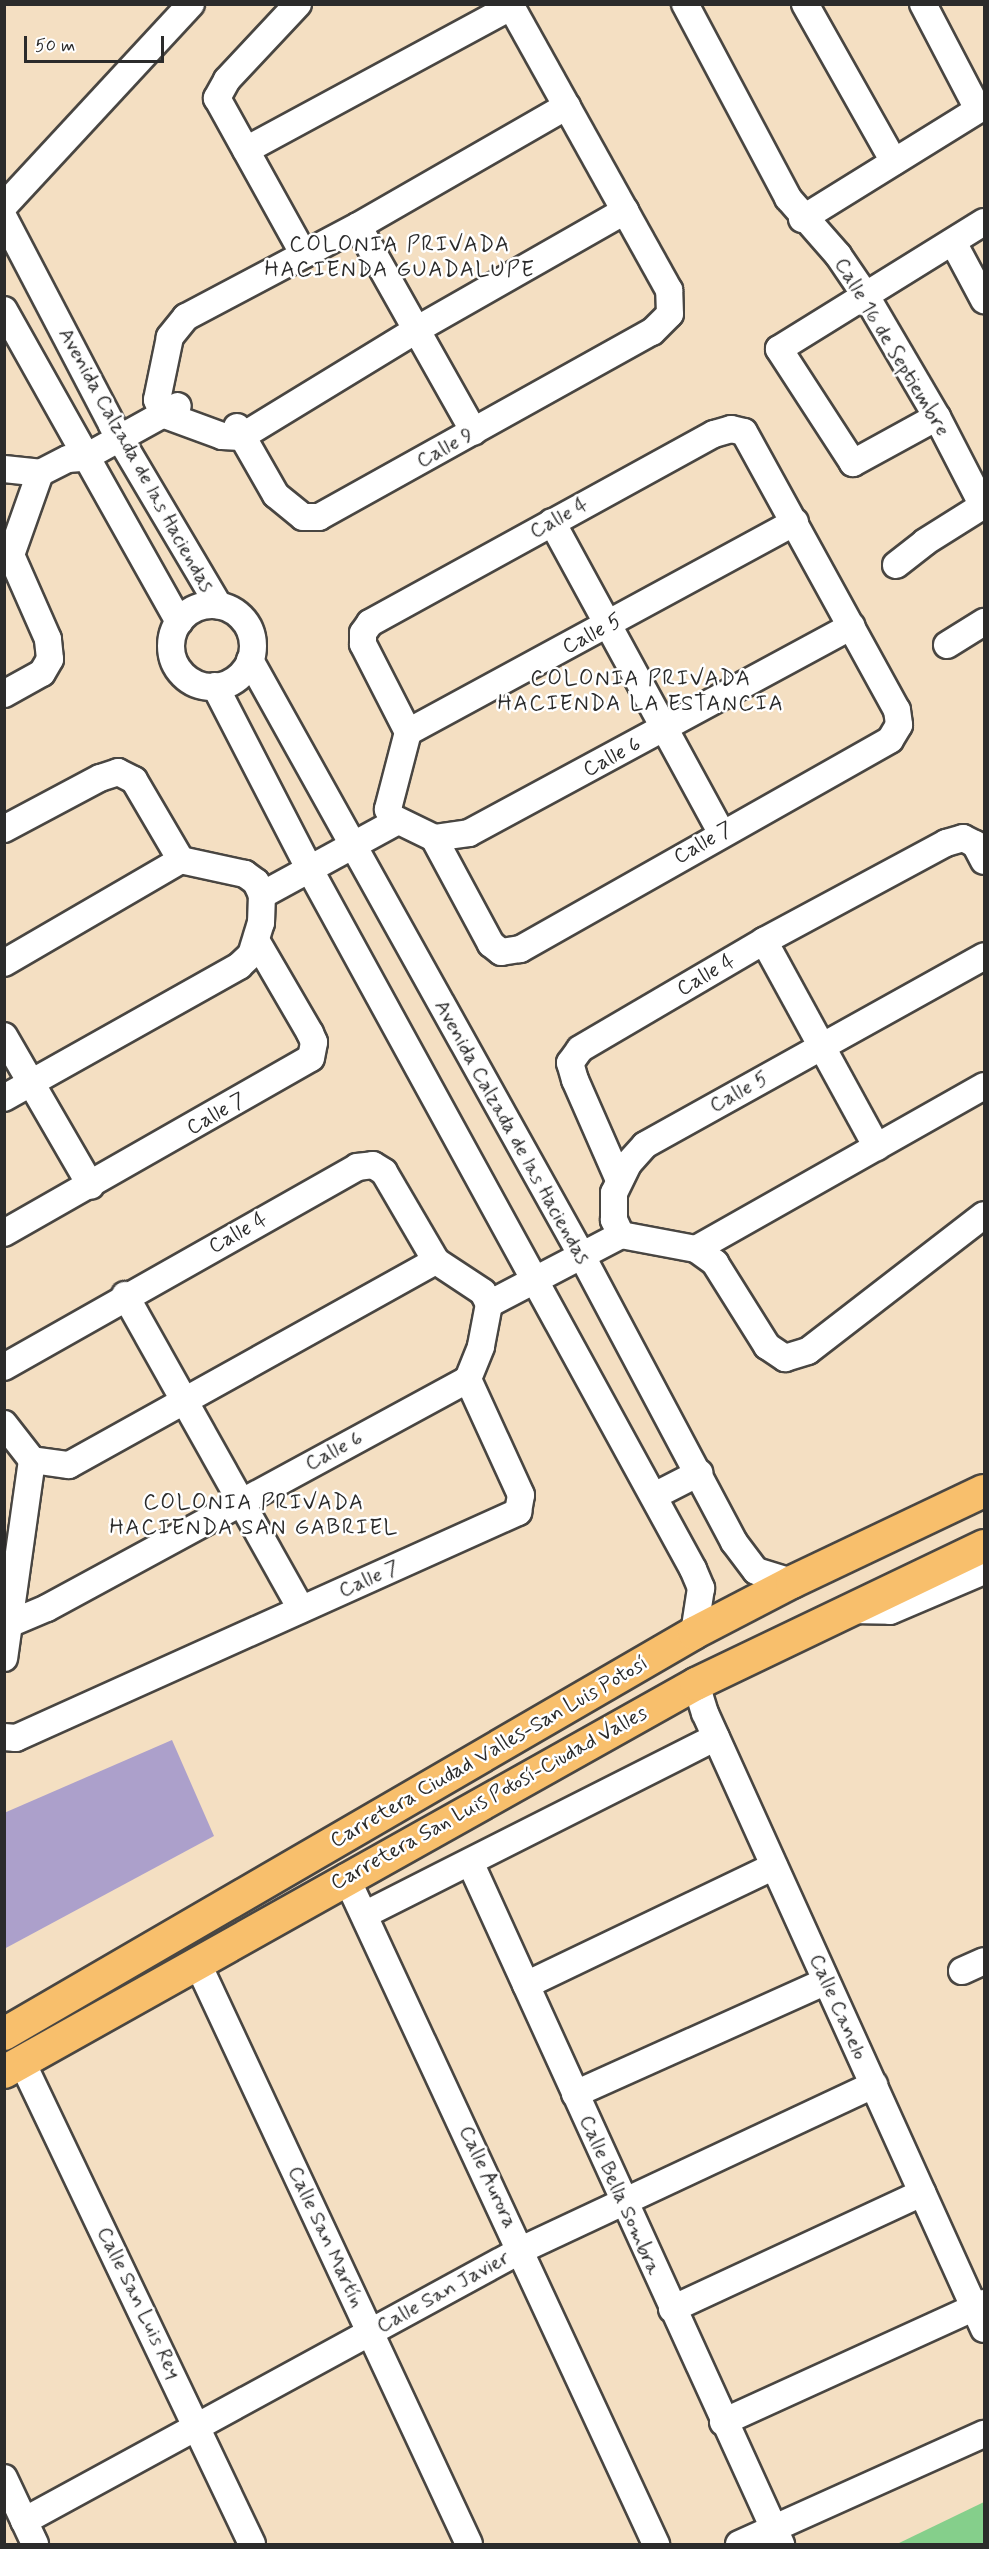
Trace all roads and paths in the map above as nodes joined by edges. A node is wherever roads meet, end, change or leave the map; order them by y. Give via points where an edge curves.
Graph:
1 (191, 4) edge
2 (298, 4) edge
3 (685, 4) edge
4 (805, 4) edge
5 (923, 4) edge
6 (511, 6) edge
7 (567, 106) junction
8 (981, 108) edge
9 (246, 150) junction
10 (894, 162) junction
11 (4, 206) edge
12 (625, 211) junction
13 (4, 218) edge
14 (802, 219) junction
15 (984, 222) edge
16 (358, 226) junction
17 (953, 242) junction
18 (304, 255) junction
19 (866, 296) junction
20 (984, 300) edge
21 (4, 310) edge
22 (416, 330) junction
23 (168, 404) junction
24 (937, 417) junction
25 (245, 430) junction
26 (474, 432) junction
27 (116, 433) junction
28 (77, 454) junction
29 (4, 469) edge
30 (40, 473) junction
31 (4, 477) edge
32 (984, 506) edge
33 (26, 513) junction
34 (552, 522) junction
35 (795, 522) junction
36 (8, 557) edge
37 (896, 566) dead end
38 (219, 606) junction
39 (178, 622) junction
40 (984, 622) edge
41 (608, 625) junction
42 (852, 626) junction
43 (947, 645) dead end
44 (250, 660) junction
45 (214, 686) junction
46 (4, 694) edge
47 (664, 729) junction
48 (408, 732) junction
49 (392, 815) junction
50 (4, 829) edge
51 (721, 832) junction
52 (434, 838) junction
53 (348, 842) junction
54 (181, 860) junction
55 (984, 861) edge
56 (307, 864) junction
57 (259, 889) junction
58 (764, 941) junction
59 (256, 942) junction
60 (984, 956) edge
61 (4, 963) edge
62 (4, 1035) edge
63 (822, 1046) junction
64 (31, 1083) junction
65 (984, 1086) edge
66 (4, 1098) edge
67 (877, 1147) junction
68 (619, 1180) junction
69 (91, 1186) junction
70 (984, 1215) edge
71 (618, 1228) junction
72 (4, 1233) edge
73 (696, 1249) junction
74 (579, 1250) junction
75 (436, 1261) junction
76 (531, 1275) junction
77 (125, 1295) junction
78 (486, 1298) junction
79 (4, 1367) edge
80 (468, 1379) junction
81 (185, 1401) junction
82 (4, 1424) edge
83 (32, 1460) junction
84 (699, 1473) junction
85 (984, 1491) edge
86 (654, 1496) junction
87 (241, 1501) junction
88 (984, 1546) edge
89 (984, 1571) edge
90 (792, 1582) junction
91 (301, 1609) junction
92 (848, 1610) junction
93 (9, 1624) junction
94 (694, 1633) junction
95 (4, 1658) edge
96 (696, 1684) junction
97 (4, 1737) edge
98 (716, 1737) junction
99 (470, 1862) junction
100 (774, 1866) junction
101 (346, 1877) junction
102 (366, 1914) junction
103 (197, 1962) junction
104 (826, 1981) junction
105 (526, 1985) junction
106 (4, 2034) edge
107 (13, 2067) edge
108 (874, 2085) junction
109 (575, 2094) junction
110 (922, 2193) junction
111 (624, 2203) junction
112 (521, 2250) junction
113 (672, 2309) junction
114 (981, 2314) edge
115 (370, 2332) junction
116 (723, 2422) junction
117 (199, 2426) junction
118 (984, 2433) edge
119 (4, 2478) edge
120 (24, 2521) junction
121 (776, 2536) edge
122 (35, 2544) edge
123 (252, 2544) edge
124 (469, 2544) edge
125 (656, 2544) edge
126 (739, 2544) edge

1 - 11 street
2 - 9 street via 227,80 218,98
3 - 14 street, Calle 16 de Septiembre
4 - 10 street
5 - 8 street
6 - 7 street
6 - 9 street
7 - 12 street
7 - 16 street
8 - 10 street
9 - 18 street
10 - 14 street
12 - 22 street
12 - 26 street, Calle 9 via 669,290 670,314 652,333
13 - 27 street, Avenida Calzada de las Haciendas
14 - 19 street, Calle 16 de Septiembre via 838,255
15 - 17 street
16 - 18 street
16 - 22 street
17 - 19 street
17 - 20 street
18 - 23 street via 186,317 170,337
19 - 24 street, Calle 16 de Septiembre
19 - 24 street via 779,349 853,463
21 - 28 street, Avenida Calzada de las Haciendas
22 - 25 street
22 - 26 street
23 - 25 street via 222,436
23 - 27 street
24 - 32 street, Calle 16 de Septiembre
25 - 26 street, Calle 9 via 288,508 303,517 319,517
27 - 28 street
27 - 38 street, Avenida Calzada de las Haciendas
28 - 30 street
28 - 39 street, Avenida Calzada de las Haciendas
29 - 30 street
30 - 33 street
31 - 33 street
32 - 37 street via 925,542
33 - 36 street
34 - 35 street, Calle 4 via 714,434 731,429 744,432
34 - 41 street
34 - 48 street, Calle 4 via 370,623 363,633 363,644
35 - 41 street, Calle 5
35 - 42 street
36 - 46 street via 48,639 50,659 42,673
38 - 39 street via 196,608
38 - 44 street via 238,614 250,630
39 - 45 street via 171,641 178,670 194,683
40 - 43 street
41 - 47 street
41 - 48 street, Calle 5
42 - 47 street, Calle 6
42 - 51 street, Calle 7 via 897,710 899,725 890,740
44 - 45 street via 236,678
44 - 53 street, Avenida Calzada de las Haciendas
45 - 56 street
47 - 51 street
47 - 52 street, Calle 6 via 469,833
48 - 49 street
49 - 52 street
49 - 53 street
50 - 54 street via 100,777 118,772 134,780
51 - 52 street, Calle 7 via 520,949 501,952 491,944
53 - 56 street
53 - 74 street, Avenida Calzada de las Haciendas
54 - 57 street via 245,874
54 - 61 street
55 - 58 street, Calle 4 via 975,844 963,838 946,843
56 - 57 street
56 - 76 street
57 - 59 street
58 - 63 street
58 - 68 street, Calle 4 via 580,1049 570,1063
59 - 64 street via 239,966
59 - 69 street, Calle 7 via 310,1033 314,1042 311,1058
60 - 63 street, Calle 5
62 - 64 street
63 - 67 street
63 - 68 street, Calle 5 via 645,1145
64 - 66 street
64 - 69 street
65 - 67 street
67 - 73 street
68 - 71 street, Calle 5 via 612,1206
69 - 72 street, Calle 7
70 - 73 street via 808,1352 785,1358 767,1346 715,1263
71 - 73 street
71 - 74 street
74 - 76 street
74 - 84 street, Avenida Calzada de las Haciendas
75 - 77 street, Calle 4 via 384,1172 373,1165 357,1167
75 - 78 street
75 - 81 street
76 - 78 street
76 - 86 street
77 - 79 street, Calle 4
77 - 81 street
78 - 80 street via 481,1346
80 - 87 street, Calle 6
80 - 91 street, Calle 7 via 521,1494 518,1512
81 - 83 street via 69,1465
81 - 87 street
82 - 83 street
83 - 93 street
84 - 86 street
84 - 90 street, Avenida Calzada de las Haciendas via 751,1566 762,1574
85 - 90 main road, Carretera Ciudad Valles-San Luis Potosí
86 - 94 street via 701,1588
87 - 91 street
87 - 93 street, Calle 6
88 - 92 main road, Carretera San Luis Potosí-Ciudad Valles
89 - 92 street via 890,1611
90 - 94 main road, Carretera Ciudad Valles-San Luis Potosí
91 - 97 street, Calle 7 via 16,1738
92 - 96 main road, Carretera San Luis Potosí-Ciudad Valles
93 - 95 street
94 - 106 main road, Carretera Ciudad Valles-San Luis Potosí
96 - 98 street, Calle Canelo
96 - 101 main road, Carretera San Luis Potosí-Ciudad Valles
98 - 99 street
98 - 100 street, Calle Canelo
99 - 102 street
99 - 105 street, Calle Bella Sombra
100 - 104 street, Calle Canelo
100 - 105 street
101 - 102 street, Calle Aurora
101 - 103 main road, Carretera San Luis Potosí-Ciudad Valles
102 - 112 street, Calle Aurora
103 - 107 main road, Carretera San Luis Potosí-Ciudad Valles
103 - 115 street, Calle San Martín
104 - 108 street, Calle Canelo
104 - 109 street
105 - 109 street, Calle Bella Sombra
107 - 117 street, Calle San Luis Rey
108 - 110 street, Calle Canelo
108 - 111 street, Calle San Javier
109 - 111 street, Calle Bella Sombra
110 - 113 street
110 - 114 street, Calle Canelo
111 - 112 street, Calle San Javier
111 - 113 street, Calle Bella Sombra
112 - 115 street, Calle San Javier
112 - 125 street, Calle Aurora
113 - 116 street, Calle Bella Sombra
114 - 116 street
115 - 117 street, Calle San Javier
115 - 124 street, Calle San Martín
116 - 121 street, Calle Bella Sombra
117 - 120 street, Calle San Javier
117 - 123 street, Calle San Luis Rey
118 - 121 street
119 - 120 street
120 - 122 street
121 - 126 street

